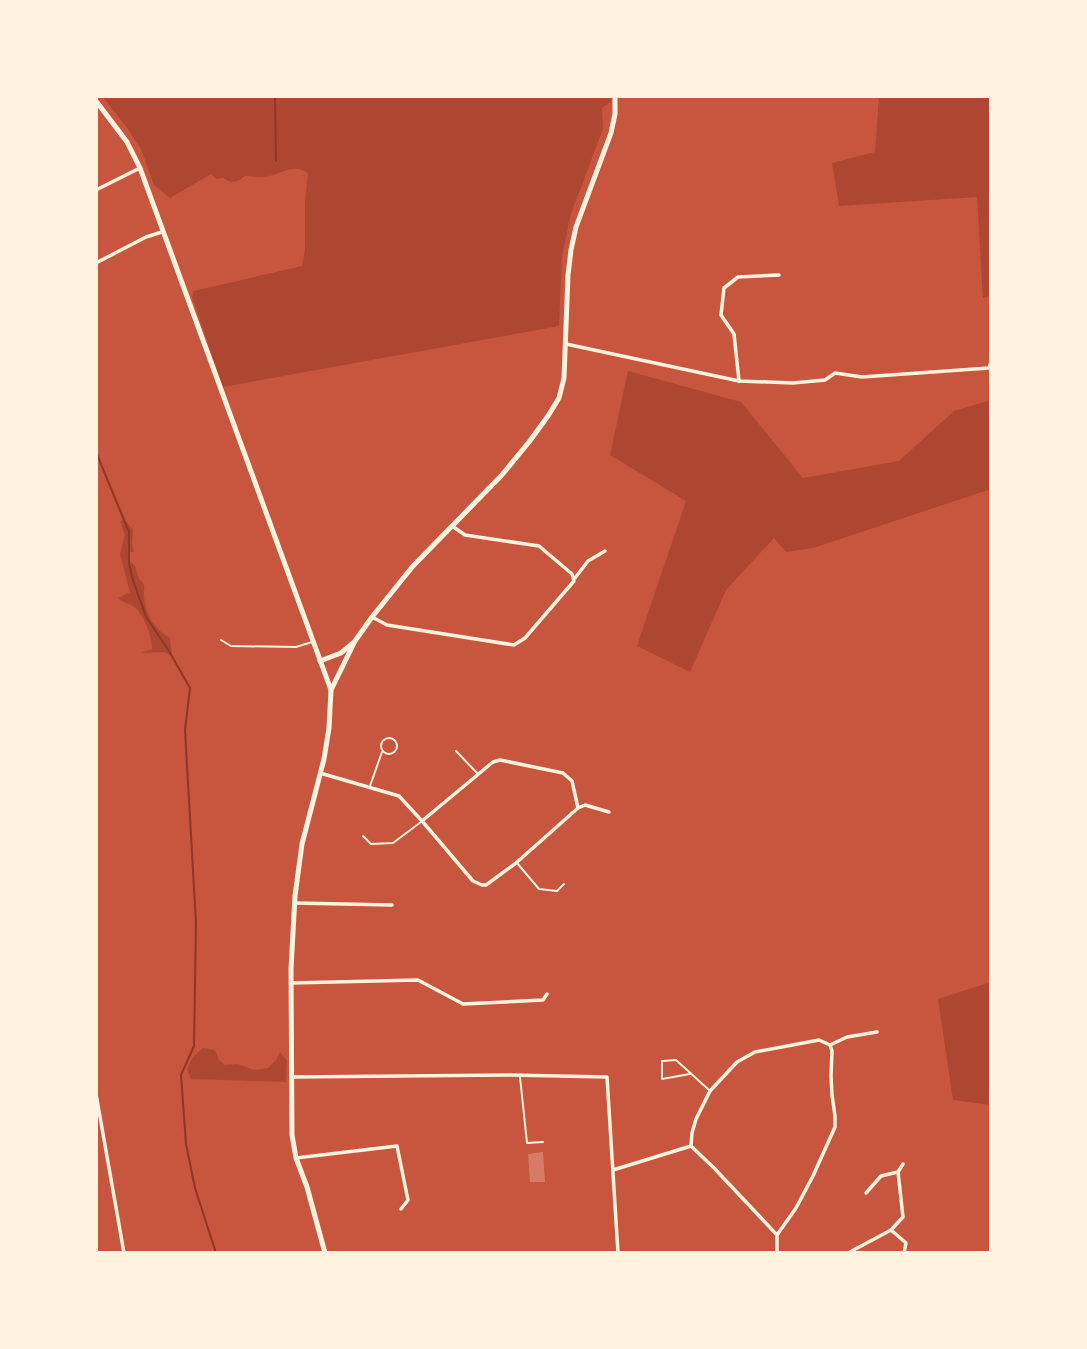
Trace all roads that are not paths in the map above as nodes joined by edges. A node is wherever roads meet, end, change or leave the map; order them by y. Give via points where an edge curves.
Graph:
1 (615, 96) edge
2 (96, 101) edge
3 (140, 168) junction
4 (96, 190) edge
5 (162, 232) junction
6 (96, 263) edge
7 (779, 275) dead end
8 (566, 344) junction
9 (991, 362) edge
10 (740, 381) junction
11 (452, 525) junction
12 (605, 551) dead end
13 (575, 578) junction
14 (372, 617) junction
15 (221, 640) dead end
16 (355, 641) junction
17 (313, 642) junction
18 (331, 657) junction
19 (320, 661) junction
20 (341, 667) junction
21 (331, 690) junction
22 (382, 750) junction
23 (456, 751) dead end
24 (320, 773) junction
25 (478, 774) junction
26 (370, 788) junction
27 (578, 808) junction
28 (610, 811) dead end
29 (422, 821) junction
30 (363, 836) dead end
31 (516, 863) junction
32 (564, 884) dead end
33 (294, 903) junction
34 (392, 905) dead end
35 (291, 983) junction
36 (547, 995) dead end
37 (877, 1032) dead end
38 (830, 1045) junction
39 (690, 1074) junction
40 (520, 1076) junction
41 (291, 1077) junction
42 (710, 1091) junction
43 (96, 1094) edge
44 (543, 1142) dead end
45 (691, 1146) junction
46 (296, 1158) junction
47 (903, 1164) dead end
48 (613, 1170) junction
49 (898, 1172) junction
50 (866, 1193) dead end
51 (401, 1209) dead end
52 (891, 1230) junction
53 (777, 1235) junction
54 (124, 1253) edge
55 (325, 1253) edge
56 (618, 1253) edge
57 (777, 1253) edge
58 (848, 1253) edge
59 (904, 1253) edge

1 - 8 street via 611,134 571,250
2 - 3 street
3 - 4 street
3 - 5 street
5 - 6 street
5 - 17 street
7 - 10 street via 738,277 724,288 721,315 734,334
8 - 10 street
8 - 11 street via 559,398 548,416 501,476
9 - 10 street via 989,368 862,377 835,373 825,380 793,383
11 - 13 street via 466,535 539,546
11 - 14 street
12 - 13 street via 588,561
13 - 14 street via 514,645 387,625
14 - 16 street
15 - 17 lane via 231,646 296,647
16 - 18 street
16 - 20 street
17 - 19 street
18 - 19 street
18 - 20 street
19 - 21 street
20 - 21 street
21 - 24 street
22 - 22 lane via 394,752 396,743 386,739
22 - 26 lane
23 - 25 lane
24 - 26 street
24 - 33 street via 302,844
25 - 27 street via 500,760 563,773 572,781
25 - 29 street
26 - 29 street via 399,796
27 - 28 street via 585,805
27 - 31 street
29 - 30 lane via 393,843 371,844
29 - 31 street via 477,884 491,883
31 - 32 lane via 539,889 557,891
33 - 34 street
33 - 35 street
35 - 36 street via 418,981 463,1004 543,1000
35 - 41 street
37 - 38 street
38 - 42 street via 819,1040 755,1052 737,1062
38 - 53 street via 835,1128 796,1208
39 - 39 lane via 676,1060 662,1061 662,1079
39 - 42 lane
40 - 41 street
40 - 44 lane via 527,1143
40 - 48 street via 607,1077
41 - 46 street
42 - 45 street via 696,1119
43 - 54 street
45 - 48 street
45 - 53 street
46 - 51 street via 397,1146 408,1200
46 - 55 street
47 - 49 street
48 - 56 street
49 - 50 street via 881,1176
49 - 52 street via 903,1217
52 - 58 street
52 - 59 street via 905,1243
53 - 57 street

